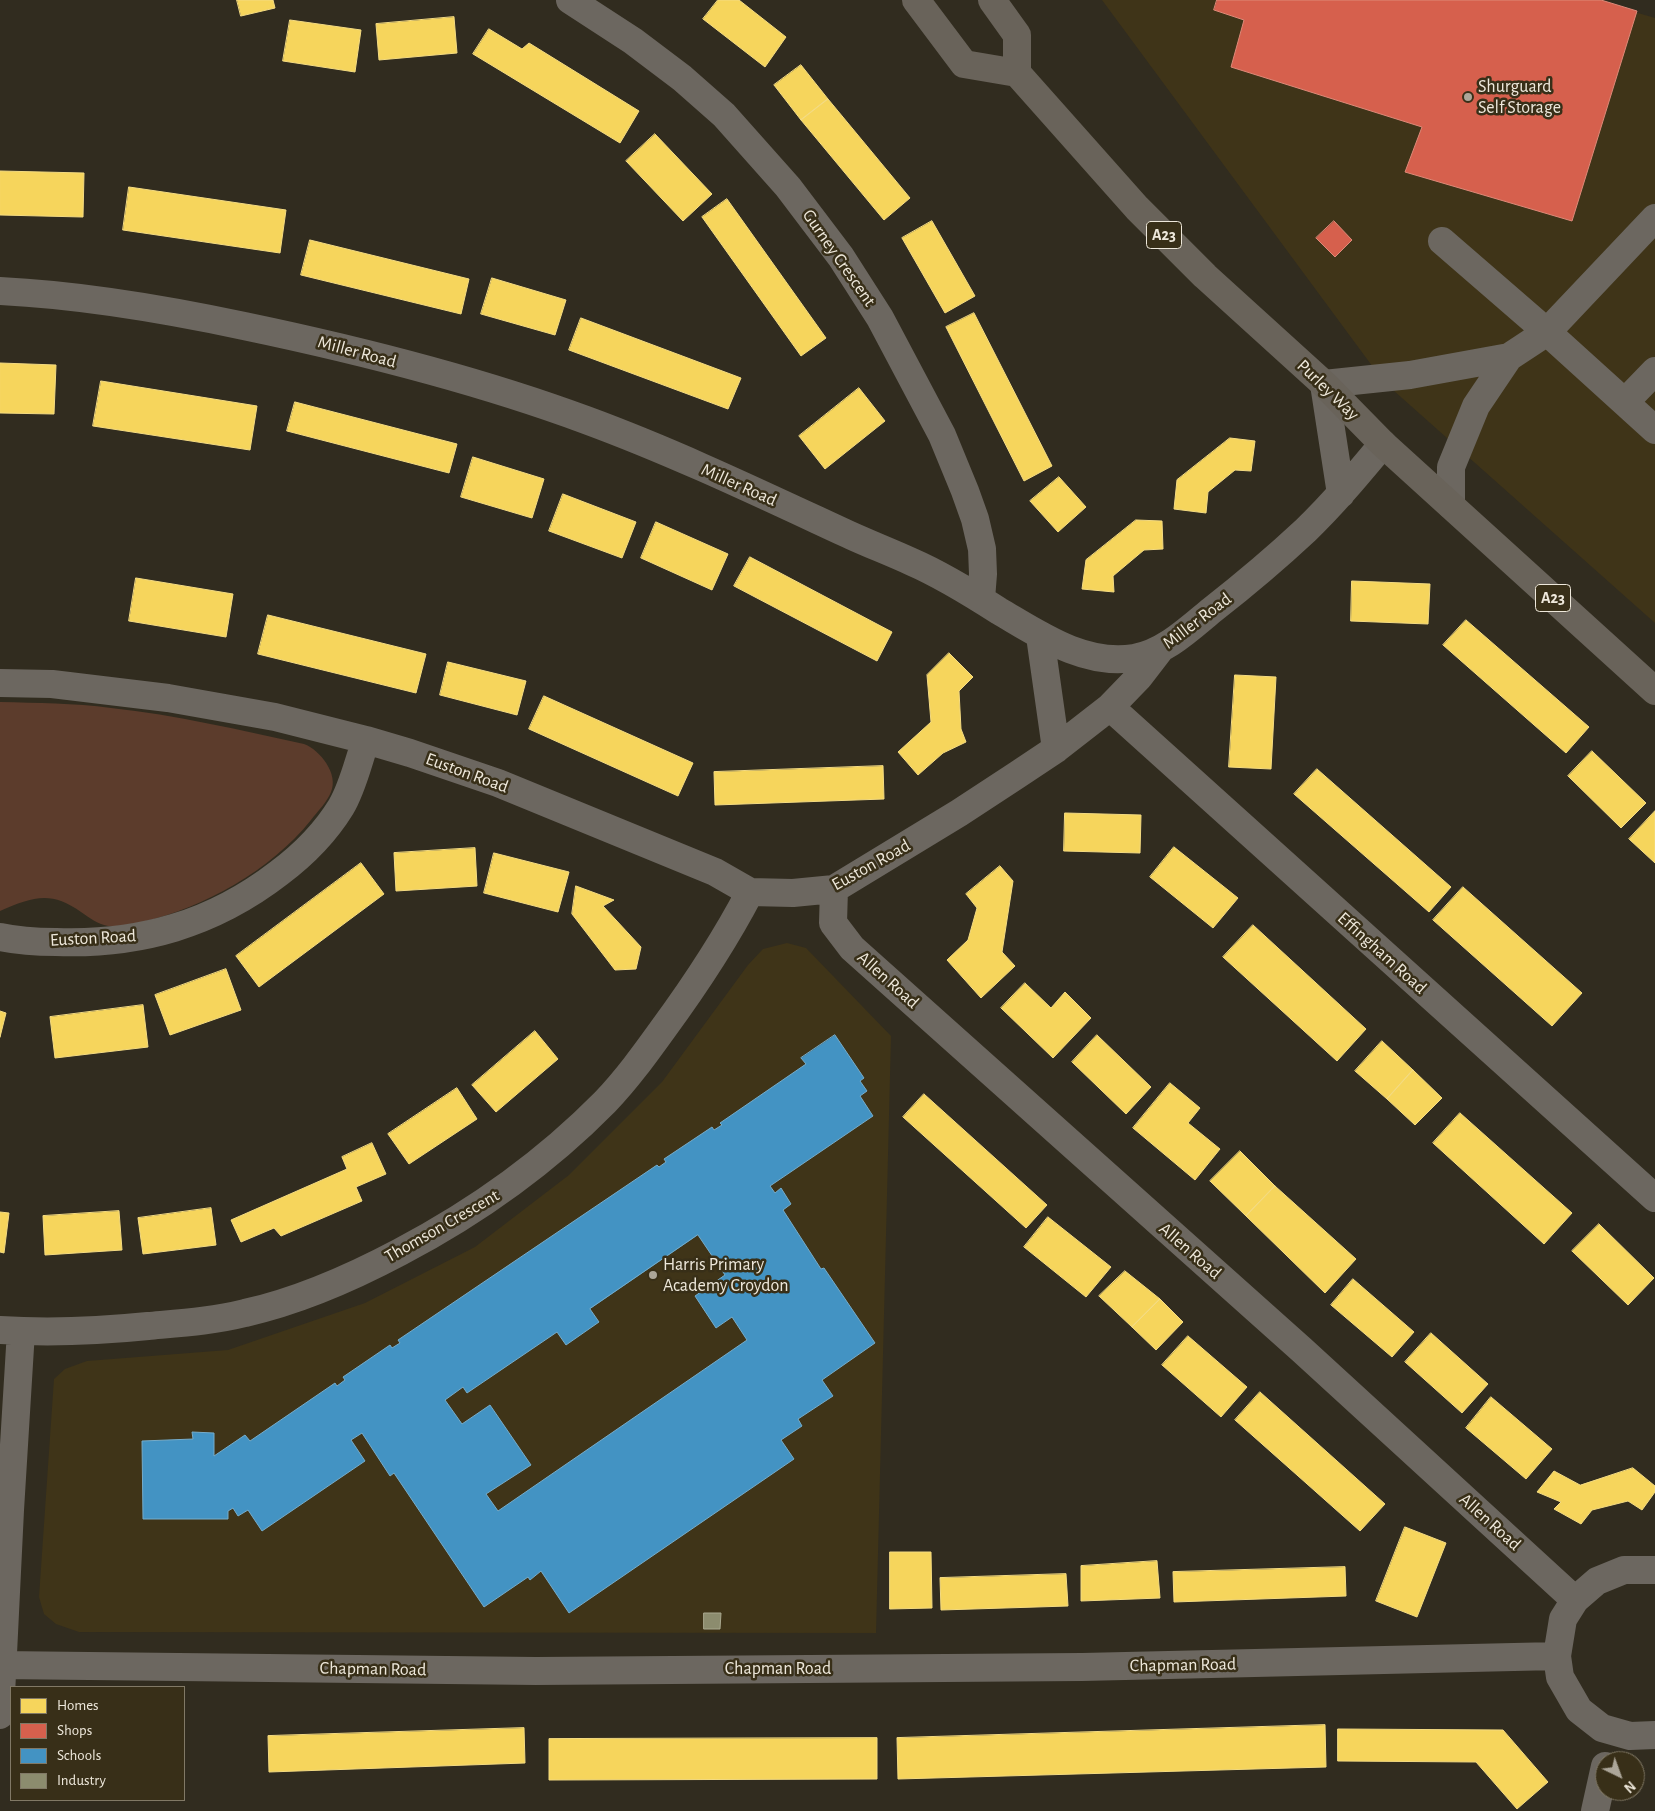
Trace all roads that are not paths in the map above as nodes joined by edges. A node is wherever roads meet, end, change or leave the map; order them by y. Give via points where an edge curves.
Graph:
1 (570, 0) edge
2 (916, 0) edge
3 (992, 0) edge
4 (1017, 73) junction
5 (1655, 218) edge
6 (1442, 241) dead end
7 (0, 291) edge
8 (1547, 332) junction
9 (1509, 357) junction
10 (1655, 372) edge
11 (1324, 384) junction
12 (1626, 402) junction
13 (1655, 430) edge
14 (1383, 444) junction
15 (1340, 494) junction
16 (1451, 506) junction
17 (981, 600) junction
18 (1040, 636) junction
19 (1159, 651) junction
20 (0, 683) edge
21 (1655, 690) edge
22 (1110, 707) junction
23 (366, 740) junction
24 (1056, 749) junction
25 (834, 889) junction
26 (750, 892) junction
27 (0, 937) edge
28 (1655, 1198) edge
29 (10, 1330) edge
30 (1655, 1570) edge
31 (1575, 1600) junction
32 (1557, 1656) junction
33 (1, 1666) edge
34 (0, 1715) edge
35 (1613, 1731) junction
36 (1655, 1735) edge
37 (1608, 1751) edge

1 - 17 street, Gurney Crescent via 633,41 724,115 788,187 842,258 880,318 942,435 966,491 982,549
2 - 4 highway via 964,64
3 - 4 highway via 1017,35
4 - 11 highway, Purley Way / A23 via 1144,215 1205,276
5 - 8 street
6 - 8 street
7 - 17 street, Miller Road via 88,299 220,321 317,341 523,398 642,442 914,563
8 - 9 street
8 - 12 street
9 - 11 street via 1410,375
9 - 16 street via 1476,406 1450,467
10 - 12 street
11 - 14 highway, Purley Way / A23
11 - 15 street
12 - 13 street
14 - 15 street, Miller Road
14 - 16 highway, Purley Way / A23
15 - 19 street, Miller Road via 1271,562
16 - 21 highway, Purley Way / A23
17 - 18 street, Miller Road
18 - 19 street, Miller Road via 1076,652 1100,658 1135,658
18 - 24 street
19 - 22 street, Euston Road
20 - 23 street, Euston Road via 52,684 168,698 275,717
22 - 24 street, Euston Road
22 - 28 street, Effingham Road
23 - 26 street, Euston Road via 498,783 715,872
23 - 27 street, Euston Road via 348,793 329,824 288,866 242,900 184,926 134,938 75,943
24 - 25 street, Euston Road
25 - 26 street, Euston Road via 793,893
25 - 31 street, Allen Road via 832,923 852,948 1302,1350
26 - 29 street, Thomson Crescent via 698,982 628,1077 571,1135 538,1163 451,1224 356,1274 275,1306 245,1314 131,1328 49,1332
29 - 33 street via 10,1510
30 - 31 street via 1624,1570 1597,1581
31 - 32 street via 1563,1619
32 - 33 street, Chapman Road via 1092,1667 546,1671
32 - 35 street via 1560,1677 1579,1710 1602,1728
33 - 34 street
35 - 36 street via 1630,1736
35 - 37 street

